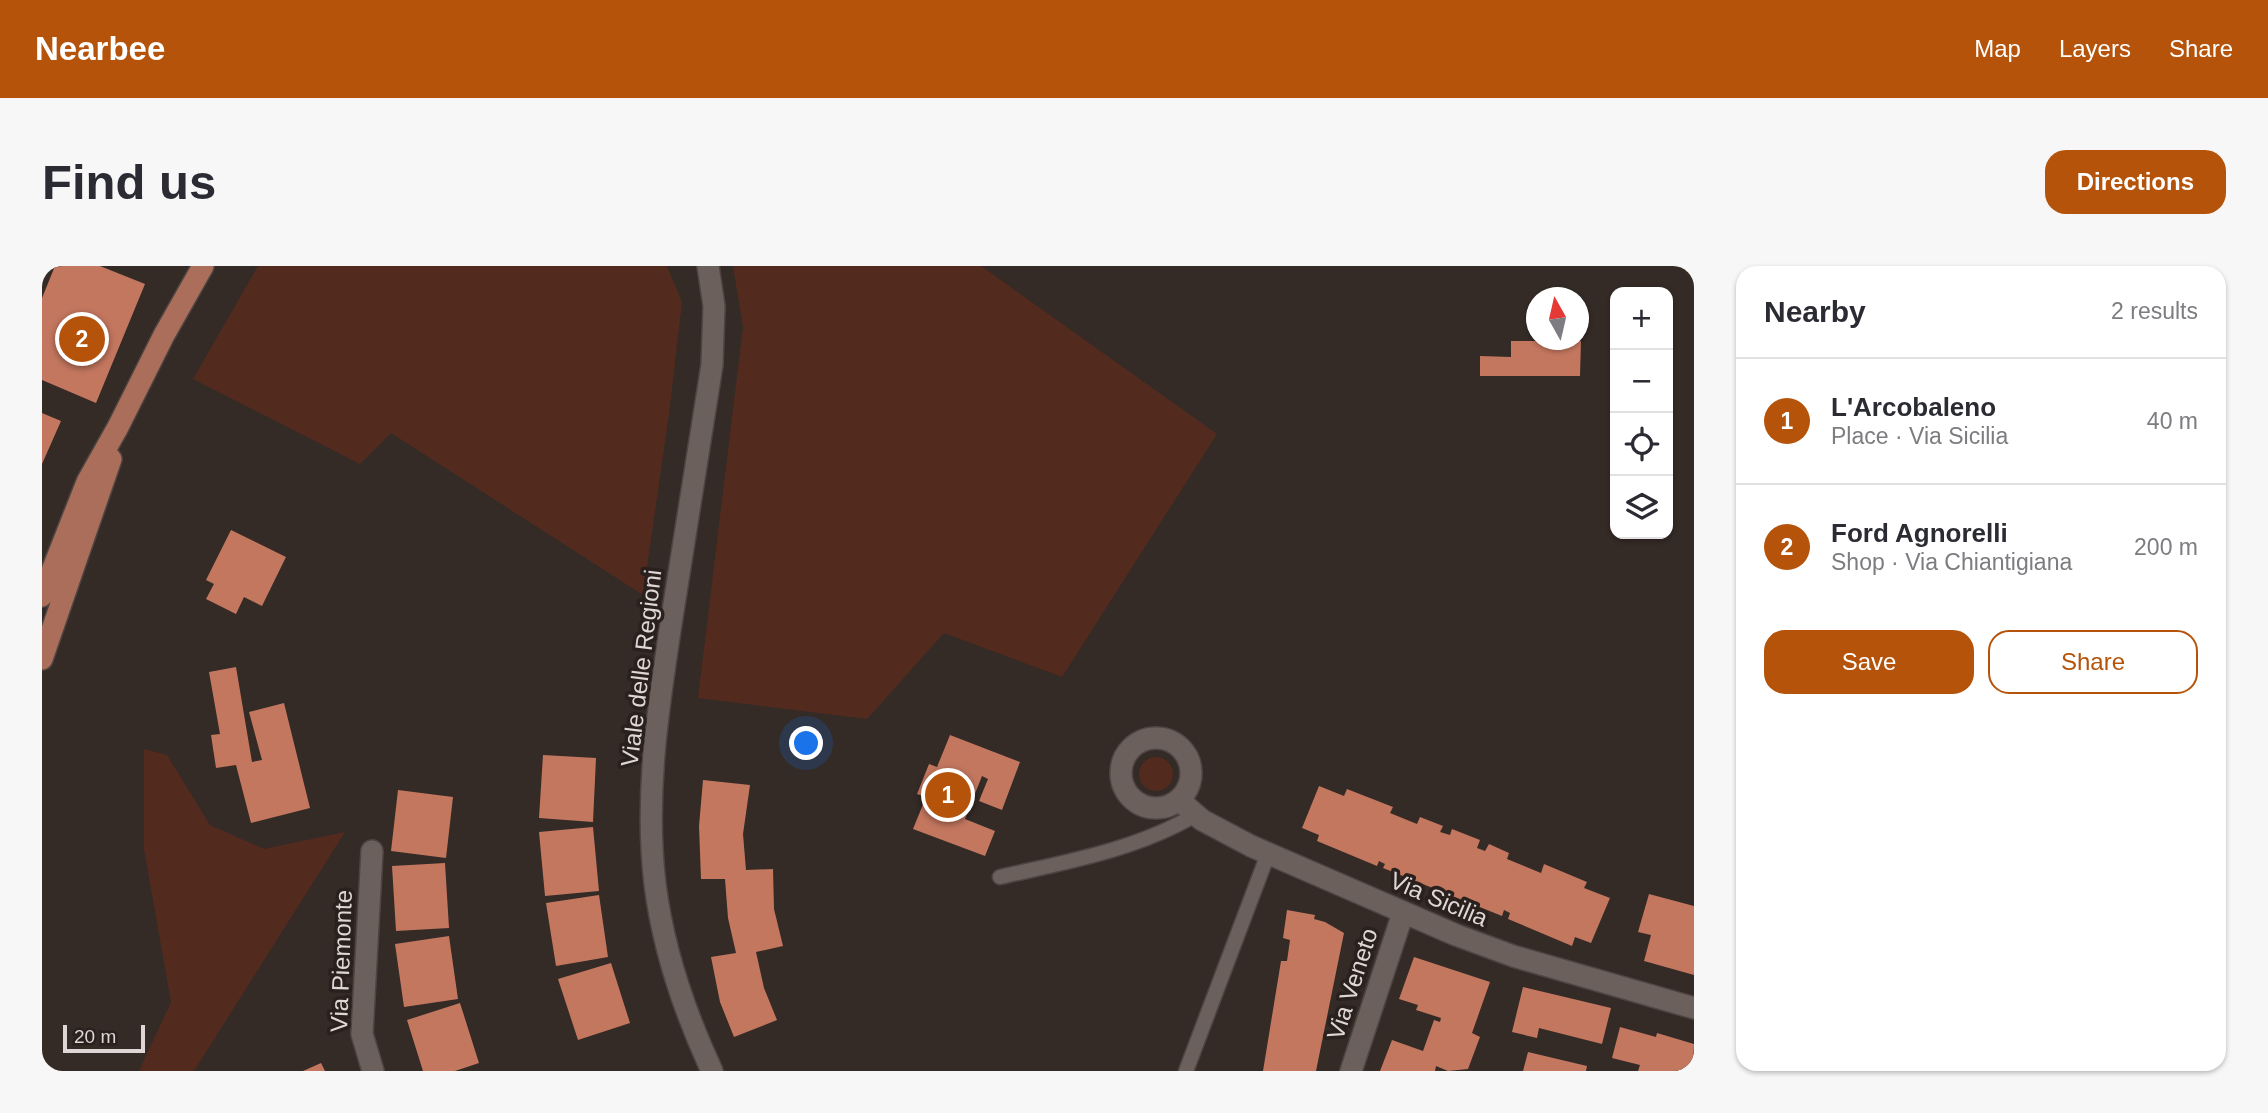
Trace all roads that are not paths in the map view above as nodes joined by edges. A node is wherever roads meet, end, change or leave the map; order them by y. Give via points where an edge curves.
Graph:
1 (203, 266) edge
2 (708, 266) edge
3 (118, 427) junction
4 (62, 543) junction
5 (42, 566) edge
6 (42, 596) edge
7 (44, 649) edge
8 (1179, 800) dead end
9 (1195, 815) junction
10 (372, 851) dead end
11 (1268, 853) junction
12 (999, 877) dead end
13 (1403, 913) junction
14 (1694, 1008) edge
15 (373, 1071) edge
16 (712, 1071) edge
17 (1186, 1071) edge
18 (1351, 1071) edge

1 - 3 main road
2 - 16 street, Viale delle Regioni via 714,306 712,365 656,719 651,829 655,886 669,953
3 - 4 main road via 87,482
3 - 7 main road
4 - 5 main road
4 - 6 main road
8 - 9 street, Via Sicilia
9 - 11 street, Via Sicilia
9 - 12 lane via 1111,850
10 - 15 street, Via Piemonte via 362,1034
11 - 13 street, Via Sicilia
11 - 17 lane
13 - 14 street, Via Sicilia via 1497,951
13 - 18 street, Via Veneto

